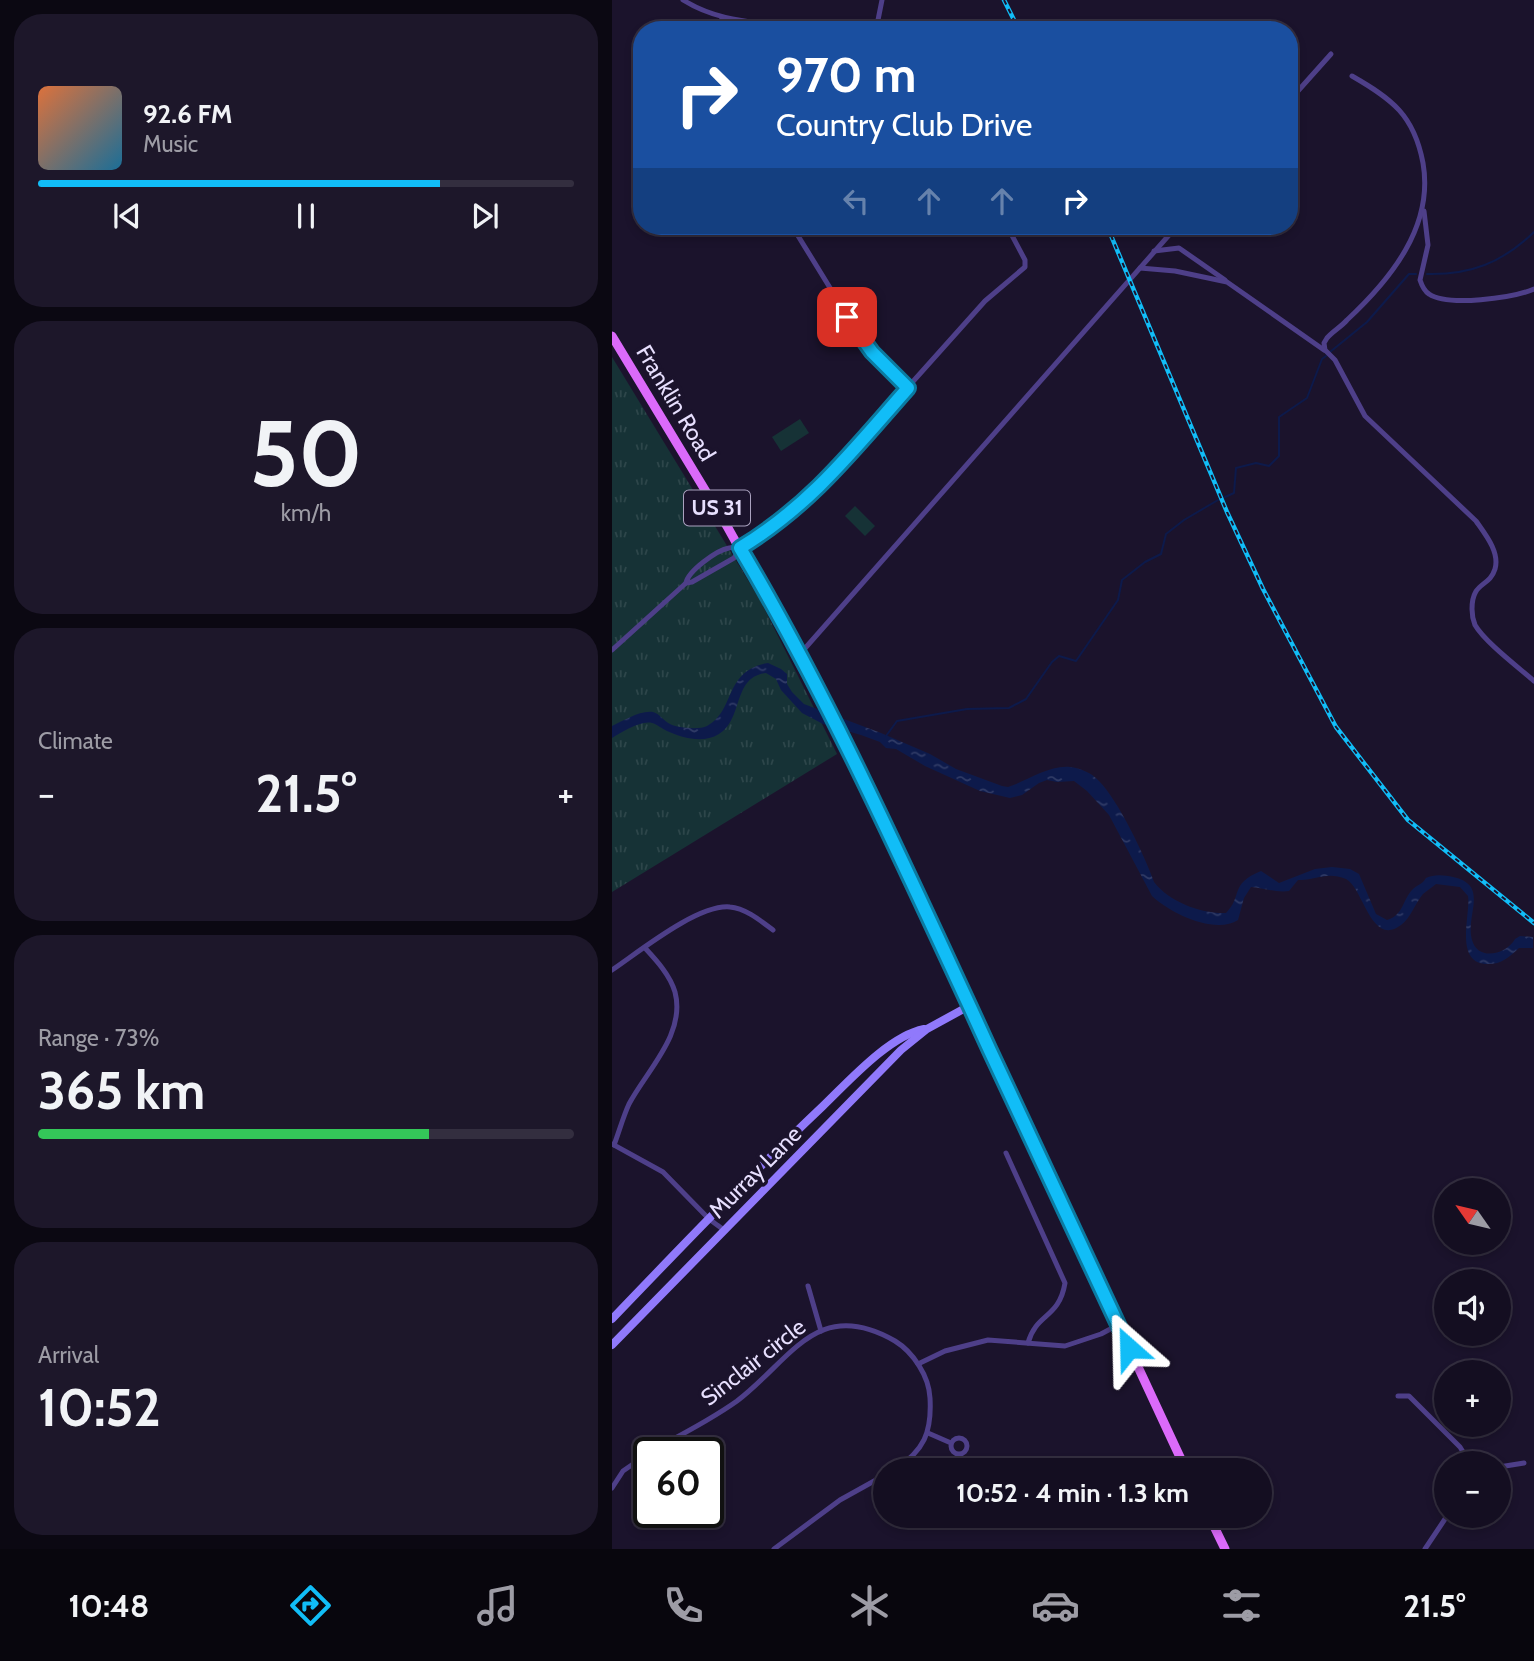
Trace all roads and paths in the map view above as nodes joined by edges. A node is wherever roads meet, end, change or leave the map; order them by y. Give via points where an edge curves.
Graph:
1 (683, 0) edge
2 (882, 0) edge
3 (722, 18) junction
4 (722, 21) edge
5 (744, 21) edge
6 (878, 21) edge
7 (1331, 54) dead end
8 (1352, 76) dead end
9 (1298, 91) edge
10 (1424, 208) junction
11 (798, 235) edge
12 (1012, 235) edge
13 (1169, 235) edge
14 (1154, 251) junction
15 (1140, 268) junction
16 (1227, 282) junction
17 (1534, 289) edge
18 (612, 336) edge
19 (1325, 350) junction
20 (908, 388) junction
21 (740, 548) junction
22 (686, 583) junction
23 (612, 650) edge
24 (800, 654) junction
25 (1534, 681) edge
26 (773, 930) dead end
27 (645, 948) junction
28 (612, 970) edge
29 (969, 1006) junction
30 (927, 1028) junction
31 (613, 1145) edge
32 (1006, 1153) dead end
33 (709, 1219) junction
34 (724, 1230) junction
35 (808, 1286) dead end
36 (612, 1319) edge
37 (1118, 1325) junction
38 (821, 1331) junction
39 (1028, 1343) junction
40 (612, 1345) edge
41 (918, 1364) junction
42 (1398, 1396) dead end
43 (928, 1433) junction
44 (680, 1437) edge
45 (951, 1443) dead end
46 (1462, 1451) edge
47 (910, 1458) edge
48 (1180, 1458) edge
49 (1524, 1463) dead end
50 (633, 1464) edge
51 (1511, 1465) edge
52 (873, 1482) edge
53 (612, 1488) edge
54 (1215, 1528) edge
55 (1439, 1528) edge
56 (774, 1549) edge
57 (1225, 1549) edge
58 (1425, 1549) edge

1 - 3 street
2 - 6 street
3 - 4 street
3 - 5 street
7 - 9 street
8 - 10 street via 1377,91 1413,127 1424,172
10 - 17 street via 1428,245 1420,281 1429,293 1437,298 1481,299
10 - 19 street via 1403,254 1377,288 1327,338
11 - 20 street via 859,335
12 - 20 street via 1026,265 988,297
13 - 14 street
14 - 15 street
14 - 16 street via 1179,248
15 - 16 street
15 - 24 street
16 - 19 street
18 - 21 main road, Franklin Road / US 31
19 - 25 street via 1365,416 1476,521 1489,539 1496,566 1472,597 1475,624
20 - 21 street via 815,491 786,518
21 - 22 street via 734,558
21 - 22 street via 728,548 711,558 691,571
21 - 24 main road, Franklin Road / US 31
22 - 23 street
24 - 29 main road, Franklin Road / US 31
26 - 27 street via 733,906 714,907
27 - 28 street
27 - 31 street via 666,972 675,992 677,1019 629,1105
29 - 30 main road, Murray Lane
29 - 37 main road, Franklin Road / US 31
30 - 33 main road, Murray Lane via 914,1031 875,1058
30 - 34 main road, Murray Lane
31 - 33 street via 663,1172
32 - 39 street via 1065,1283 1060,1302 1032,1330
33 - 34 street
33 - 36 main road, Murray Lane
34 - 40 main road, Murray Lane
35 - 38 street
37 - 39 street via 1065,1346
37 - 48 main road, Franklin Road / US 31
38 - 41 street, Sinclair circle via 831,1326 861,1326 880,1332 905,1347
38 - 44 street, Sinclair circle via 807,1336 737,1400
39 - 41 street via 988,1340 945,1351
41 - 43 street, Sinclair circle via 930,1392
42 - 46 street via 1409,1396
43 - 45 street
43 - 47 street
49 - 51 street
50 - 53 street, Sinclair circle
52 - 56 street
54 - 57 main road
55 - 58 street

